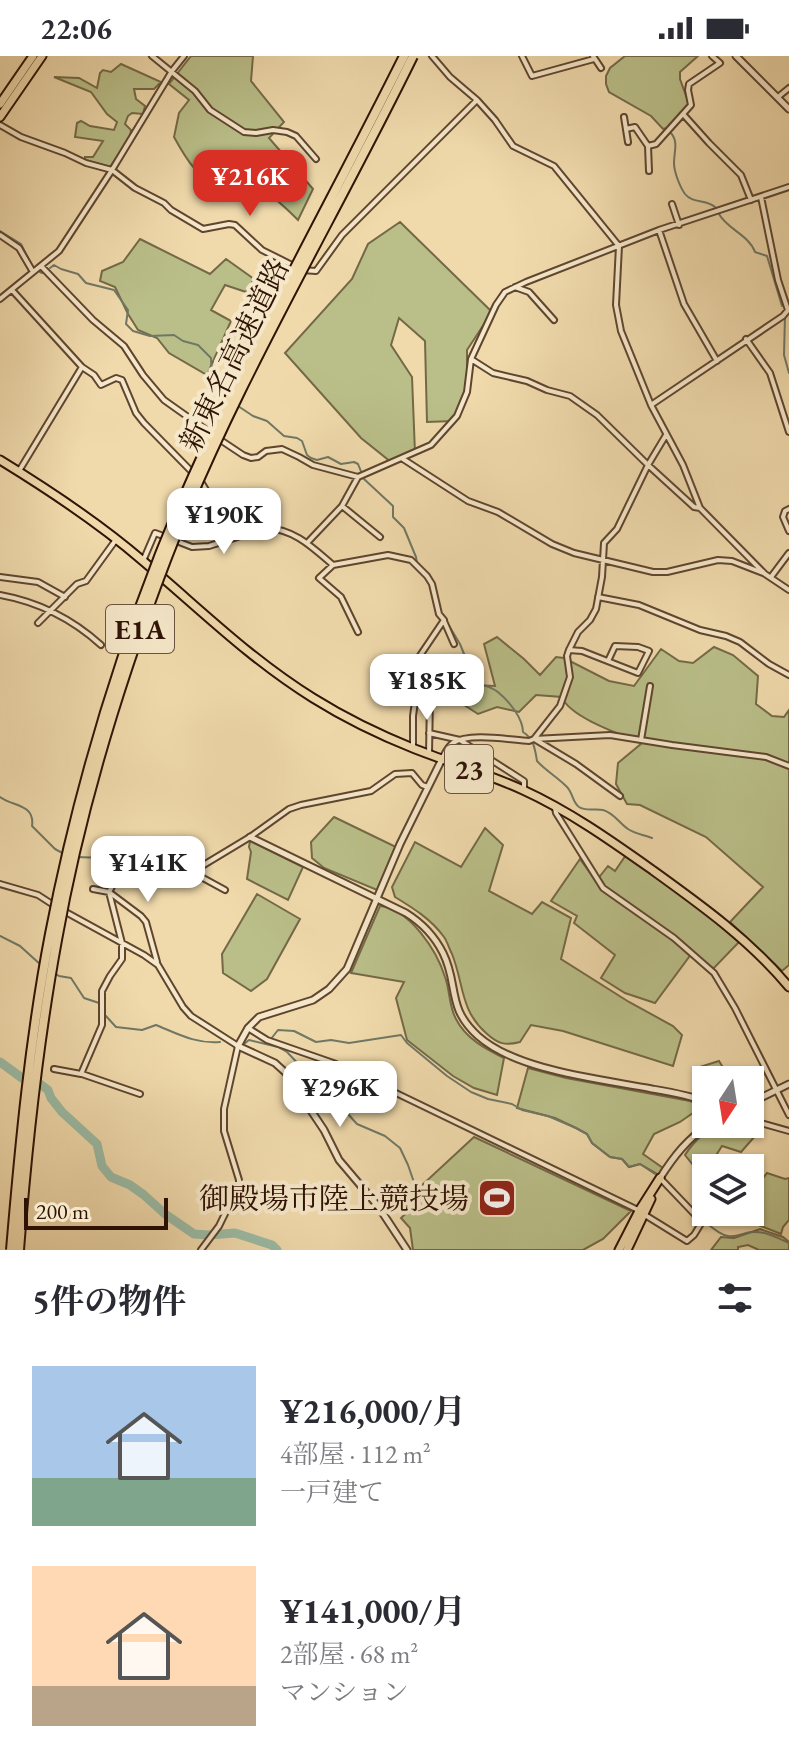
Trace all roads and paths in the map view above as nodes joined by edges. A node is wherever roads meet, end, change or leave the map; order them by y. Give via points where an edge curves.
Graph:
1 (33, 56) edge
2 (42, 56) edge
3 (152, 56) edge
4 (184, 56) edge
5 (404, 56) edge
6 (413, 56) edge
7 (432, 56) edge
8 (522, 56) edge
9 (712, 56) edge
10 (736, 56) edge
11 (594, 57) edge
12 (601, 68) dead end
13 (172, 71) junction
14 (789, 88) edge
15 (778, 97) junction
16 (477, 100) junction
17 (0, 104) edge
18 (789, 109) edge
19 (683, 114) junction
20 (0, 117) edge
21 (624, 117) dead end
22 (0, 125) edge
23 (626, 129) junction
24 (628, 142) dead end
25 (648, 146) junction
26 (316, 159) dead end
27 (112, 170) junction
28 (649, 171) dead end
29 (789, 187) edge
30 (761, 197) junction
31 (751, 200) junction
32 (672, 204) dead end
33 (679, 225) junction
34 (659, 230) junction
35 (0, 235) edge
36 (619, 246) junction
37 (41, 266) junction
38 (33, 272) junction
39 (515, 287) junction
40 (12, 290) junction
41 (0, 299) edge
42 (554, 320) dead end
43 (746, 339) junction
44 (471, 359) junction
45 (717, 361) junction
46 (82, 367) junction
47 (651, 405) junction
48 (789, 432) edge
49 (666, 435) junction
50 (403, 459) junction
51 (0, 460) edge
52 (648, 465) junction
53 (19, 471) junction
54 (359, 477) junction
55 (342, 506) junction
56 (700, 508) junction
57 (789, 509) edge
58 (789, 531) edge
59 (251, 532) junction
60 (380, 537) dead end
61 (117, 539) junction
62 (307, 543) junction
63 (789, 553) edge
64 (603, 558) junction
65 (143, 561) junction
66 (333, 565) junction
67 (768, 575) junction
68 (0, 577) edge
69 (789, 590) edge
70 (0, 595) edge
71 (65, 597) junction
72 (598, 597) junction
73 (52, 610) junction
74 (444, 620) junction
75 (38, 623) dead end
76 (358, 632) dead end
77 (454, 644) dead end
78 (101, 645) dead end
79 (569, 650) junction
80 (608, 661) junction
81 (393, 663) dead end
82 (415, 663) dead end
83 (789, 675) edge
84 (650, 686) dead end
85 (449, 687) dead end
86 (416, 695) junction
87 (430, 698) junction
88 (429, 733) junction
89 (534, 739) junction
90 (460, 740) junction
91 (641, 740) junction
92 (413, 748) junction
93 (429, 754) junction
94 (442, 759) junction
95 (789, 766) edge
96 (429, 788) junction
97 (524, 791) junction
98 (620, 796) dead end
99 (556, 806) junction
100 (250, 837) junction
101 (192, 872) junction
102 (1, 884) edge
103 (93, 889) dead end
104 (225, 890) dead end
105 (0, 891) edge
106 (109, 892) junction
107 (378, 899) junction
108 (122, 943) junction
109 (158, 965) junction
110 (789, 987) edge
111 (248, 1028) junction
112 (238, 1046) junction
113 (54, 1069) dead end
114 (81, 1074) junction
115 (789, 1084) edge
116 (777, 1090) junction
117 (140, 1094) dead end
118 (764, 1096) edge
119 (692, 1098) edge
120 (789, 1115) edge
121 (764, 1124) edge
122 (789, 1131) edge
123 (692, 1137) edge
124 (660, 1178) junction
125 (642, 1213) junction
126 (11, 1250) edge
127 (19, 1250) edge
128 (201, 1250) edge
129 (407, 1250) edge
130 (619, 1250) edge
131 (627, 1250) edge

1 - 17 main road
2 - 20 main road
3 - 13 street
4 - 13 street
5 - 126 highway, 新東名高速道路 / E1A, bridge via 204,451 119,671 80,802 50,935 29,1072
6 - 127 highway, 新東名高速道路 / E1A, bridge via 238,395 177,532 135,644 94,780 57,937 36,1073
7 - 16 street
8 - 11 street via 532,76
9 - 19 street via 720,63 689,84 691,105
10 - 15 street
11 - 12 street
13 - 26 street via 210,110 244,132 287,132
13 - 27 street
14 - 15 street
15 - 18 street
16 - 27 street via 342,235 316,271 301,270 262,250 235,225 203,229
16 - 36 street via 513,146 554,166
19 - 25 street
19 - 31 street via 741,175
21 - 23 street
22 - 27 street
23 - 24 street
23 - 25 street via 635,127
25 - 28 street
27 - 37 street via 59,251
29 - 30 street
30 - 31 street
30 - 43 street via 788,310
31 - 33 street
32 - 33 street
33 - 34 street
34 - 36 street
34 - 45 street via 684,304
35 - 38 street via 19,248
36 - 39 street
36 - 47 street via 618,320
37 - 38 street
37 - 54 street via 124,346 164,400 232,448 251,458 282,449 313,465
38 - 40 street
39 - 42 street via 529,292
39 - 44 street via 496,305
40 - 41 street
40 - 46 street
43 - 45 street
43 - 48 street via 770,373
44 - 50 street via 467,392 452,424 431,445
44 - 52 street via 493,373 570,396
45 - 47 street
46 - 53 street
46 - 59 street via 101,385 122,380 144,423 205,486 214,503
47 - 49 street
49 - 52 street
49 - 56 street
50 - 54 street
50 - 64 street via 468,501 552,544
51 - 53 main road, 23
52 - 56 street
52 - 64 street via 617,529 604,543
53 - 61 main road, 23
54 - 55 street
55 - 60 street
55 - 62 street
56 - 67 street
57 - 58 street via 783,517
59 - 62 street via 275,528
59 - 65 street via 192,547 155,533
61 - 65 main road, 23
61 - 71 street via 86,581
62 - 66 street
63 - 67 street
64 - 67 street via 653,572 732,561
64 - 72 street
65 - 92 main road, 23 via 285,680
66 - 74 street via 388,555 411,560 432,584
66 - 76 street via 319,578 341,597
67 - 69 street
68 - 71 street via 38,582
70 - 73 street
71 - 73 street
72 - 79 street via 593,615
72 - 83 street via 639,605 726,636
73 - 75 street
73 - 78 street
74 - 77 street
74 - 82 street
79 - 80 street
79 - 89 street via 570,677 560,706
80 - 80 street via 615,646 649,651 638,673
81 - 86 street via 380,675
84 - 91 street
85 - 87 street
86 - 87 street
86 - 92 street
87 - 88 street
88 - 90 street
88 - 93 street
89 - 90 street
89 - 91 street via 610,735
89 - 98 street
90 - 94 street
90 - 97 street via 524,781
91 - 95 street via 766,757
92 - 93 main road, 23
93 - 94 main road, 23
94 - 96 street
94 - 97 main road, 23
96 - 100 street via 412,773 395,774 371,791 289,809
96 - 107 street
97 - 99 main road, 23
99 - 110 main road, 23 via 703,905
99 - 116 street via 603,888 714,973
100 - 101 street
100 - 107 street
101 - 104 street
101 - 106 street via 141,860 122,871
102 - 105 street
102 - 108 street via 38,895
103 - 106 street
106 - 108 street
106 - 109 street via 146,922
107 - 111 street via 347,969 329,989 313,1000 259,1017
107 - 119 street via 421,923 433,936 444,954 459,1014 498,1050 542,1067
108 - 109 street
108 - 114 street via 122,959 102,991 102,1025
109 - 112 street via 191,1016
111 - 112 street
111 - 125 street via 336,1064
112 - 128 street via 224,1131 239,1185
112 - 129 street via 286,1073 339,1160
113 - 114 street
114 - 117 street
115 - 116 street
116 - 118 street
116 - 120 street
121 - 122 street
123 - 124 street
124 - 125 main road
124 - 125 street via 702,1222 687,1241
125 - 130 main road
125 - 131 main road

